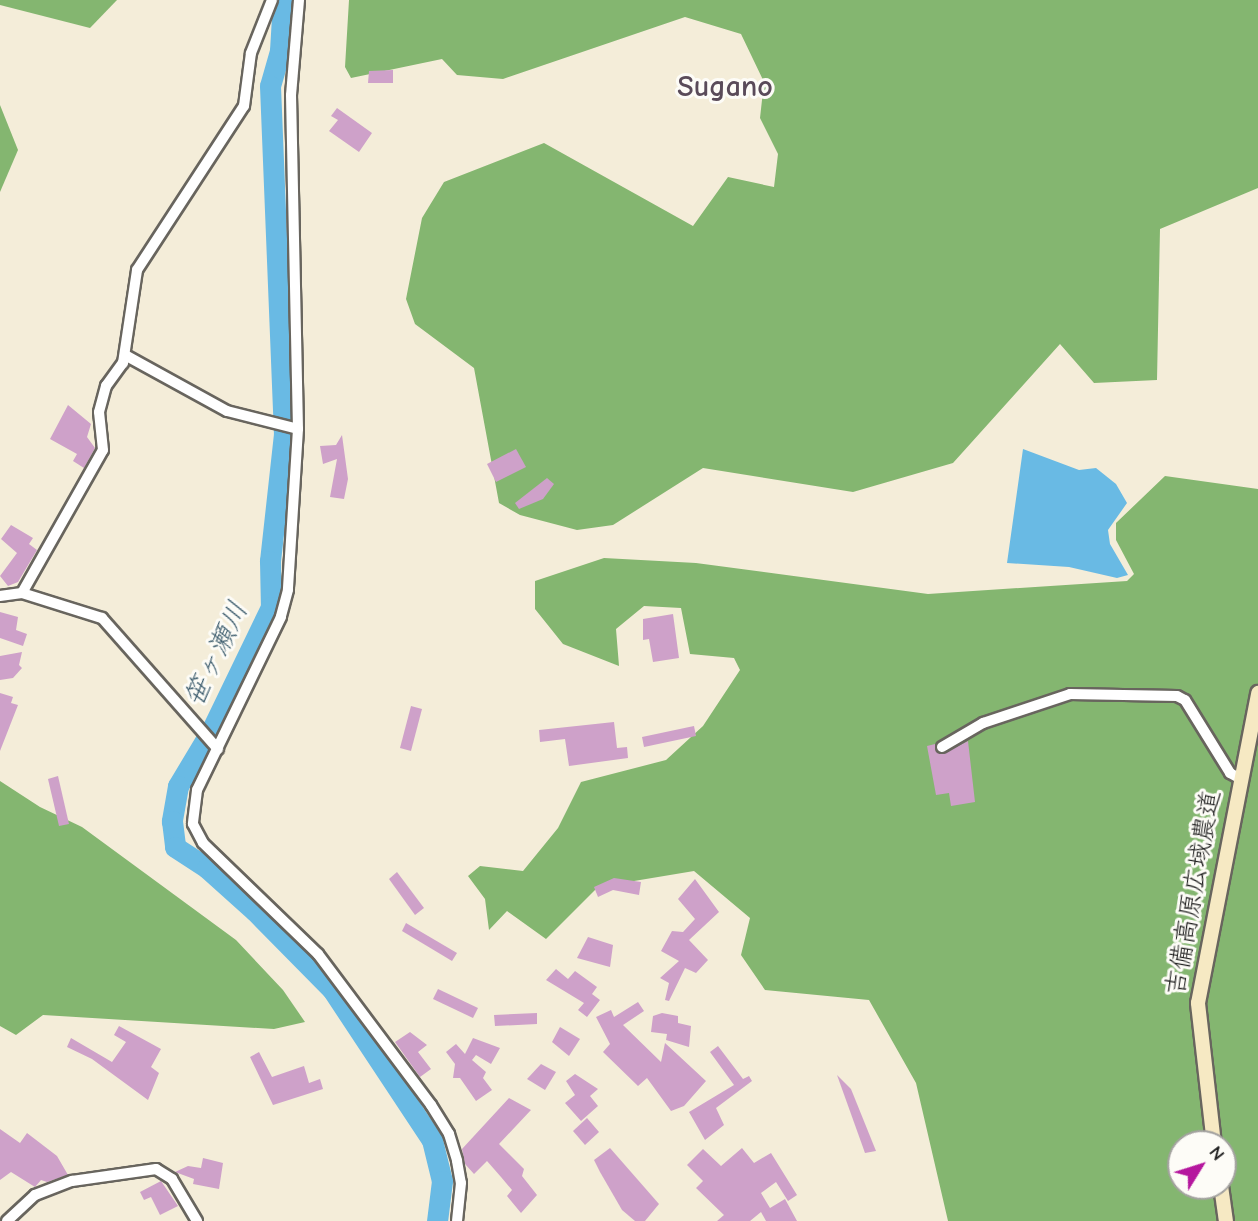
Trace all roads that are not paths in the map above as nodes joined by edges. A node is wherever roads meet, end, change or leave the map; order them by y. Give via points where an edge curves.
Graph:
1 (272, 0) edge
2 (299, 0) edge
3 (125, 355) junction
4 (294, 429) junction
5 (22, 593) junction
6 (0, 596) edge
7 (1258, 693) edge
8 (215, 746) junction
9 (942, 747) dead end
10 (1239, 778) junction
11 (1212, 1130) edge
12 (1223, 1200) edge
13 (7, 1221) edge
14 (197, 1221) edge
15 (457, 1221) edge
16 (1226, 1221) edge

1 - 3 street via 251,53 244,106 137,270
2 - 4 street via 291,95
3 - 4 street via 227,411
3 - 5 street via 102,399 103,450
4 - 8 street via 288,590 281,617
5 - 6 street
5 - 8 street via 103,618
7 - 10 street, 吉備高原広域農道
8 - 15 street via 193,802 197,835 318,954 430,1105 449,1134 457,1160 461,1183
9 - 10 street via 983,723 1070,694 1177,696 1185,700 1230,773
10 - 11 street, 吉備高原広域農道 via 1198,1003
12 - 16 street
13 - 14 street via 35,1195 72,1181 156,1169 172,1179

